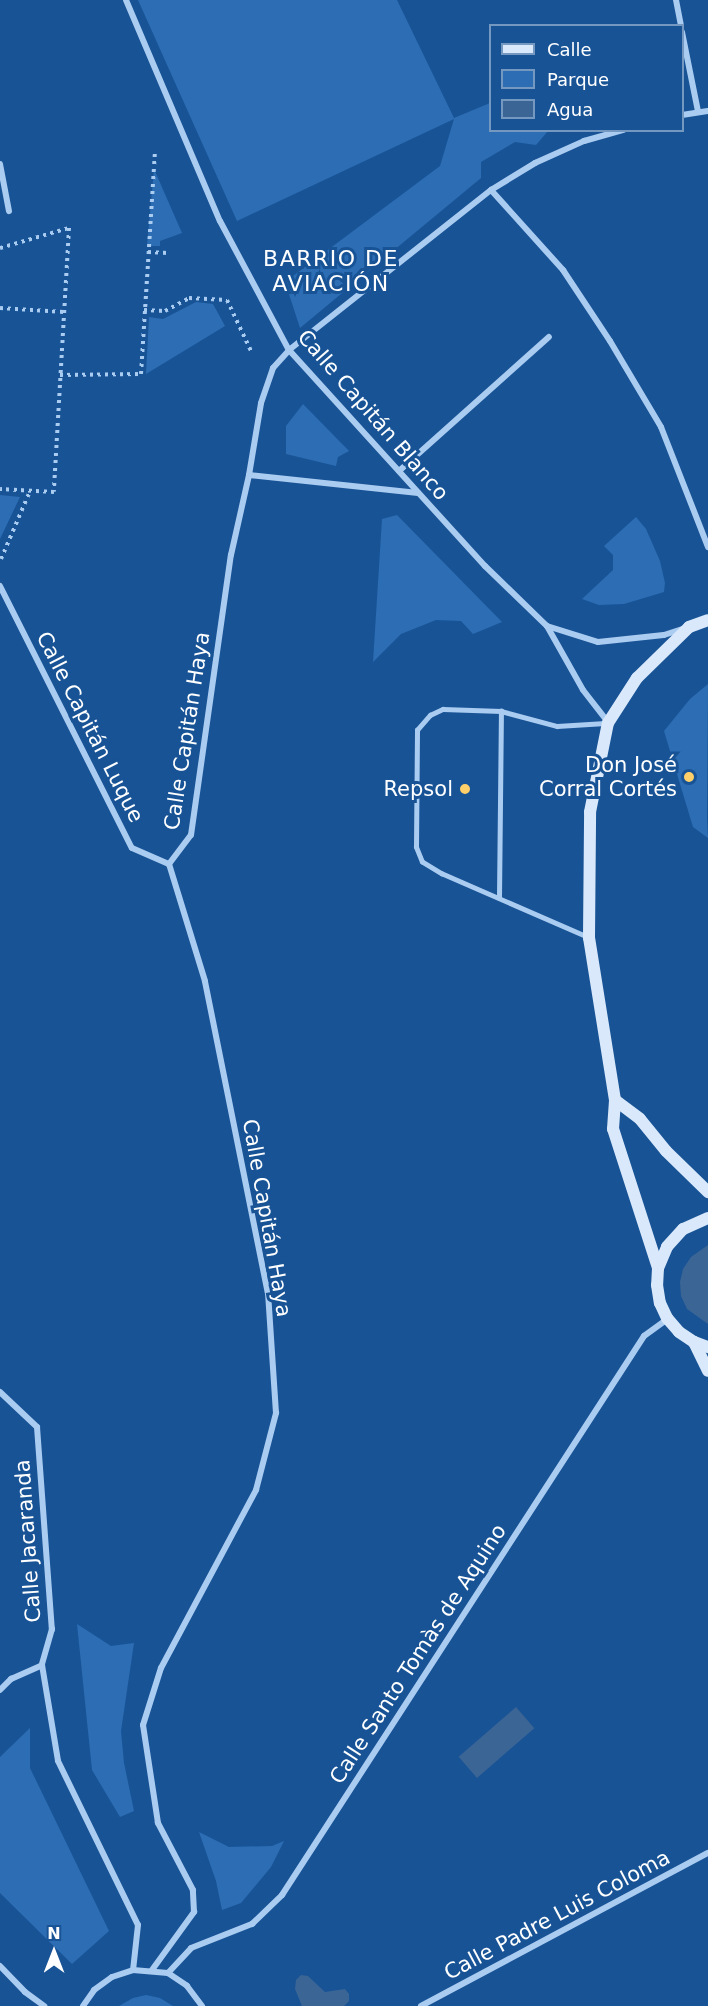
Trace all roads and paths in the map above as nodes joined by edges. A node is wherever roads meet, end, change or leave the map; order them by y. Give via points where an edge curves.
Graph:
1 (126, 0) edge
2 (676, 0) edge
3 (681, 24) edge
4 (684, 47) edge
5 (698, 111) junction
6 (708, 111) edge
7 (684, 114) edge
8 (616, 132) edge
9 (155, 151) dead end
10 (0, 164) edge
11 (491, 190) junction
12 (9, 211) dead end
13 (0, 248) edge
14 (148, 252) junction
15 (168, 253) dead end
16 (0, 308) edge
17 (144, 310) junction
18 (64, 312) junction
19 (549, 337) dead end
20 (289, 350) junction
21 (273, 368) junction
22 (60, 375) junction
23 (399, 471) junction
24 (249, 476) junction
25 (0, 489) edge
26 (30, 490) junction
27 (419, 493) junction
28 (708, 547) edge
29 (0, 562) edge
30 (0, 586) edge
31 (708, 620) edge
32 (547, 626) junction
33 (689, 627) junction
34 (501, 711) junction
35 (608, 723) junction
36 (169, 864) junction
37 (499, 898) junction
38 (589, 938) junction
39 (615, 1100) junction
40 (708, 1192) edge
41 (708, 1218) edge
42 (658, 1268) junction
43 (668, 1318) junction
44 (693, 1342) junction
45 (708, 1347) edge
46 (708, 1371) edge
47 (0, 1392) edge
48 (42, 1665) junction
49 (0, 1690) edge
50 (708, 1853) edge
51 (0, 1966) edge
52 (133, 1970) junction
53 (152, 1970) junction
54 (168, 1974) junction
55 (44, 2006) edge
56 (83, 2006) edge
57 (202, 2006) edge
58 (421, 2006) edge

1 - 20 street, Calle Capitán Blanco via 220,221
2 - 3 street
4 - 5 street
5 - 6 street
5 - 7 street
8 - 11 street, Calle Capitán Haya via 584,141 535,163
9 - 14 path
10 - 12 street
11 - 20 street, Calle Capitán Haya
11 - 28 street via 563,270 610,341 661,427
13 - 18 path via 69,228
14 - 15 path
14 - 17 path
16 - 18 path
17 - 21 path via 165,311 189,298 227,300 257,364
17 - 22 path via 141,374
18 - 22 path
19 - 23 street
20 - 21 street, Calle Capitán Haya
20 - 23 street, Calle Capitán Blanco
21 - 24 street, Calle Capitán Haya via 261,403
22 - 26 path via 54,492
23 - 27 street, Calle Capitán Blanco
24 - 27 street
24 - 36 street, Calle Capitán Haya via 231,555 191,835
25 - 26 path
26 - 29 path
27 - 32 street, Calle Capitán Blanco via 485,566
30 - 36 street, Calle Capitán Luque via 132,848
31 - 33 main road
32 - 33 street via 598,642 664,635
32 - 35 street via 582,690
33 - 35 main road via 637,678
34 - 35 lane via 557,726
34 - 37 lane
34 - 37 lane via 443,709 430,715 417,730 416,800 416,847 422,862
35 - 38 main road via 590,812
36 - 53 street, Calle Capitán Haya via 205,981 268,1294 276,1413 255,1490 162,1668 143,1725 158,1823 193,1890 194,1912
37 - 38 lane
38 - 39 main road
39 - 40 main road via 640,1119
39 - 42 main road via 613,1129
41 - 42 main road via 683,1229
42 - 43 main road via 660,1302
43 - 44 main road
43 - 54 street, Calle Santo Tomàs de Aquino via 644,1336 282,1895 252,1924 191,1948
44 - 45 main road
44 - 46 main road
47 - 48 street, Calle Jacaranda via 36,1427 52,1629
48 - 49 street via 11,1679
48 - 52 street, Calle Jacaranda via 58,1761 138,1925
50 - 58 street, Calle Padre Luis Coloma
51 - 55 street
52 - 53 street
52 - 56 street via 112,1977 94,1990
53 - 54 street
54 - 57 street via 187,1986

